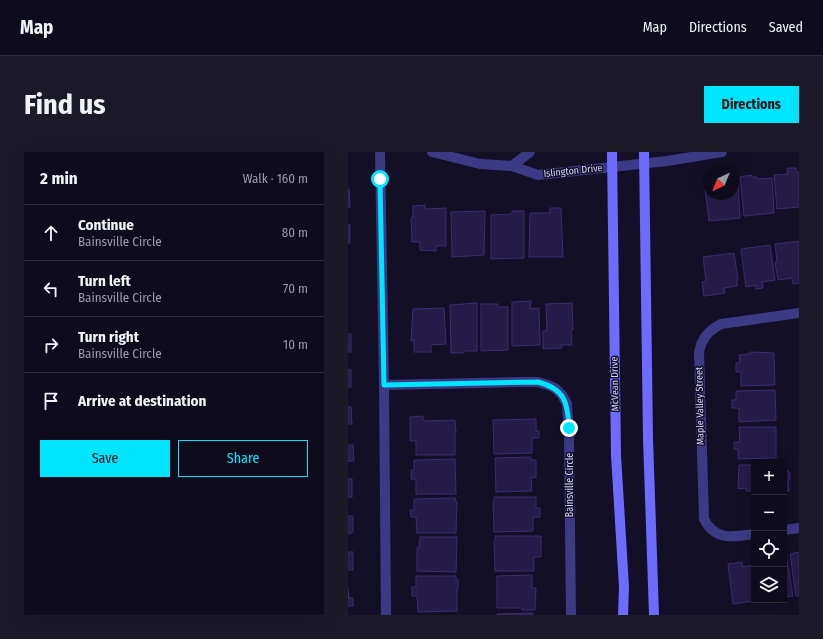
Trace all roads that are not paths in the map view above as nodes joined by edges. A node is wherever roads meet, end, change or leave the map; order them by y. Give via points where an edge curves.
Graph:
1 (380, 152) edge
2 (432, 152) edge
3 (530, 152) edge
4 (612, 152) edge
5 (644, 152) edge
6 (722, 152) edge
7 (644, 163) junction
8 (512, 166) junction
9 (612, 167) junction
10 (799, 313) edge
11 (384, 385) junction
12 (799, 528) edge
13 (787, 530) edge
14 (751, 534) edge
15 (386, 615) edge
16 (571, 615) edge
17 (623, 615) edge
18 (654, 615) edge

1 - 11 street
2 - 8 street, Islington Drive via 480,164
3 - 8 street
4 - 9 main road, McVean Drive
5 - 7 main road
6 - 7 street, Islington Drive
7 - 9 street, Islington Drive
7 - 18 main road via 648,438
8 - 9 street, Islington Drive via 538,175
9 - 17 main road, McVean Drive via 616,455 624,587
10 - 14 street, Maple Valley Street via 721,324 705,337 699,352 704,519 713,532 720,535 736,537
11 - 15 street
11 - 16 street, Bainsville Circle via 538,382 555,388 562,395 567,404 569,418
12 - 13 street

